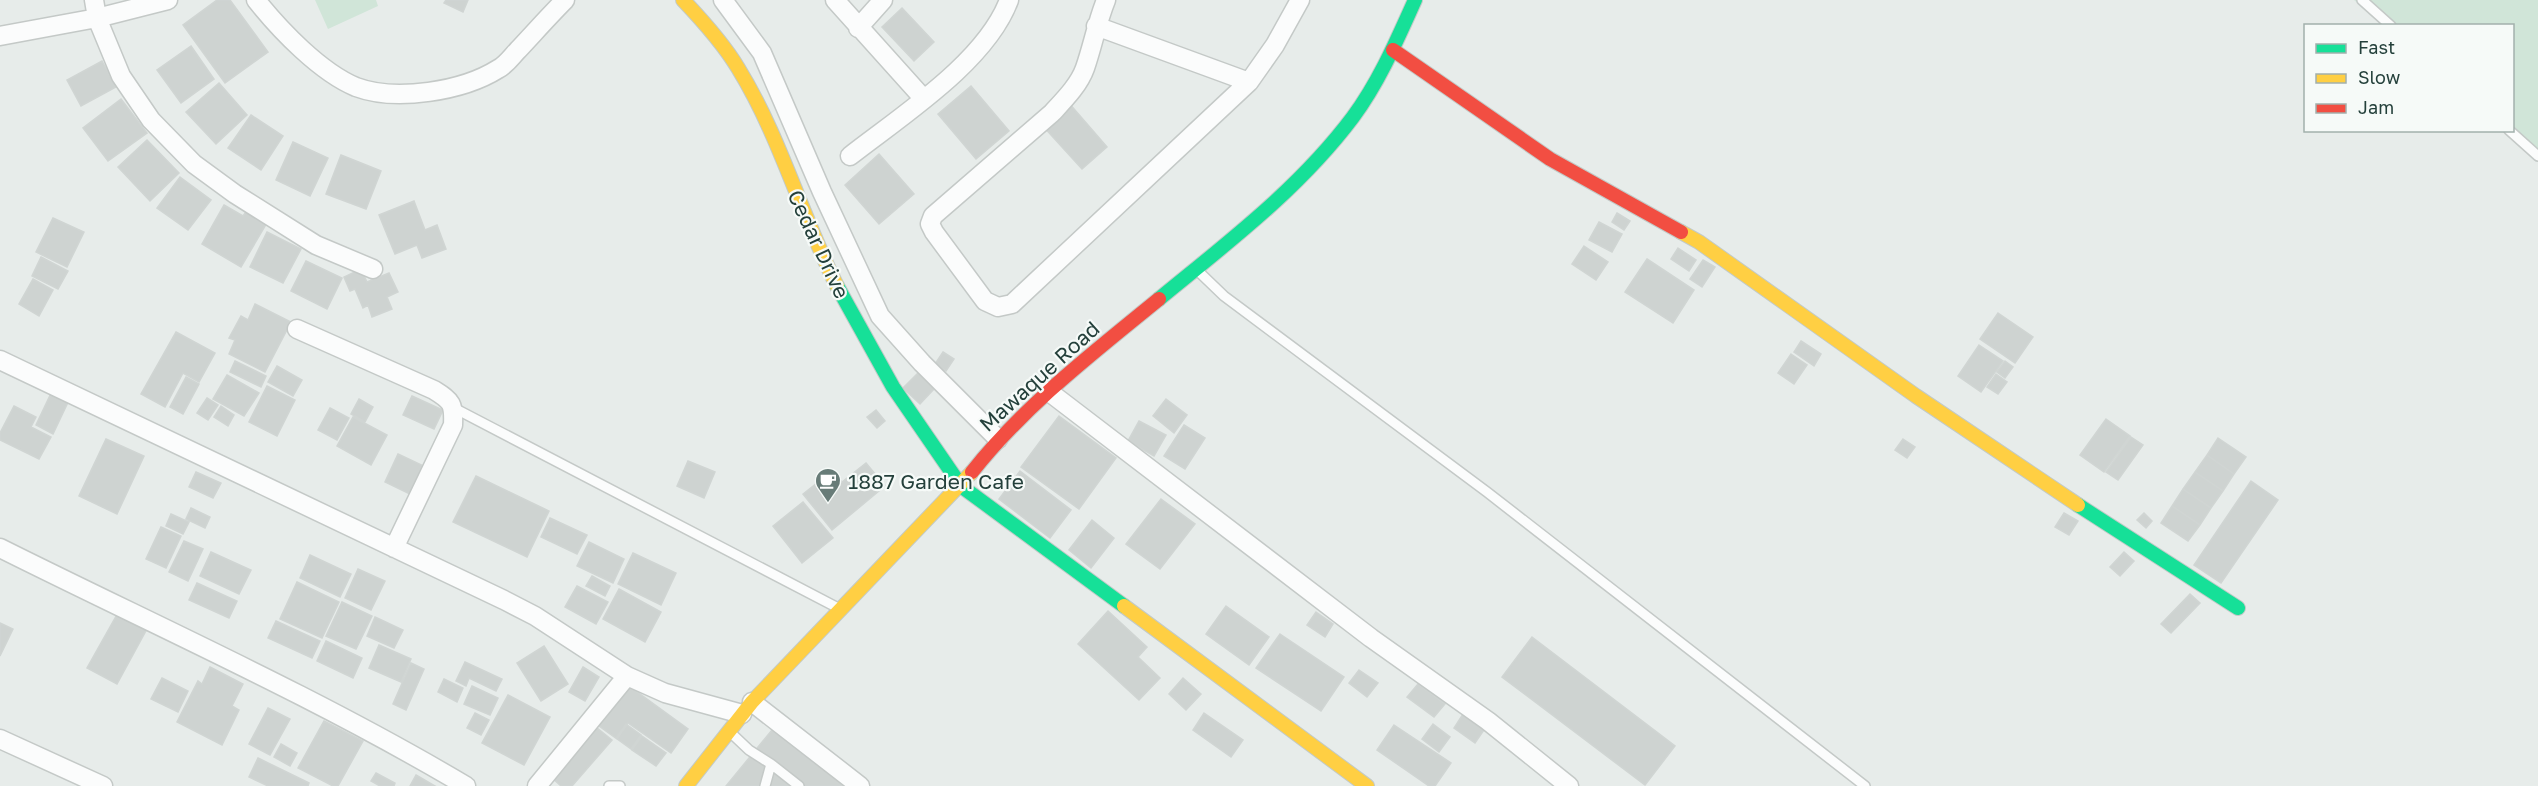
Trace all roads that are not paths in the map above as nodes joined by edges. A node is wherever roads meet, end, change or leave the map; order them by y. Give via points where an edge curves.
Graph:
1 (94, 0) edge
2 (168, 0) edge
3 (256, 0) edge
4 (565, 0) edge
5 (683, 0) edge
6 (723, 0) edge
7 (835, 0) edge
8 (883, 0) edge
9 (1008, 0) edge
10 (1106, 0) edge
11 (1300, 0) edge
12 (1415, 0) edge
13 (2362, 0) edge
14 (97, 18) junction
15 (2389, 24) edge
16 (1096, 26) junction
17 (858, 28) junction
18 (0, 36) edge
19 (1393, 50) junction
20 (1249, 82) junction
21 (923, 98) junction
22 (2511, 132) edge
23 (850, 156) dead end
24 (2538, 156) edge
25 (373, 269) dead end
26 (1196, 269) junction
27 (297, 329) dead end
28 (0, 360) edge
29 (1048, 391) junction
30 (454, 408) junction
31 (998, 439) junction
32 (961, 486) junction
33 (0, 548) edge
34 (394, 548) junction
35 (2238, 608) dead end
36 (841, 609) junction
37 (627, 676) junction
38 (747, 708) junction
39 (730, 732) junction
40 (0, 739) edge
41 (771, 764) junction
42 (103, 786) edge
43 (466, 786) edge
44 (537, 786) edge
45 (609, 786) edge
46 (620, 786) edge
47 (686, 786) edge
48 (765, 786) edge
49 (799, 786) edge
50 (860, 786) edge
51 (1367, 786) edge
52 (1569, 786) edge
53 (1865, 786) edge

1 - 14 street
2 - 14 street
3 - 4 street via 315,60 357,87 388,93 423,93 463,85 500,69
5 - 32 street, Cedar Drive via 738,67 769,127 818,249 856,324 897,393
6 - 31 street, Cedar Drive via 762,53 880,316
7 - 17 street
8 - 17 street
9 - 21 street via 1005,11 967,62
10 - 16 street
11 - 20 street
12 - 19 street, Mawaque Road
13 - 15 lane
14 - 18 street
14 - 25 street via 121,76 151,120 194,164 316,245
16 - 20 street
16 - 20 street via 1084,70 1069,94 933,216 930,224 985,301 998,307 1012,304
17 - 21 street
19 - 26 street, Mawaque Road via 1353,117 1320,155 1282,196
19 - 35 street via 1550,159 1699,243 1916,396
21 - 23 street
22 - 24 lane
26 - 29 street, Mawaque Road
26 - 53 lane via 1233,303 1486,492
27 - 30 street via 434,390
28 - 34 street
29 - 31 street, Mawaque Road
29 - 52 street
30 - 34 street via 453,425
30 - 36 lane
31 - 32 street, Mawaque Road
32 - 36 street, Mawaque Road
32 - 51 street, Cedar Drive
33 - 43 street via 351,721
34 - 37 street via 535,616
36 - 38 street, Mawaque Road
37 - 38 street via 665,693
37 - 44 street
38 - 39 street, Mawaque Road
38 - 50 street
39 - 41 lane
39 - 47 street, Mawaque Road
40 - 42 street
41 - 48 lane
41 - 49 lane
45 - 46 lane

